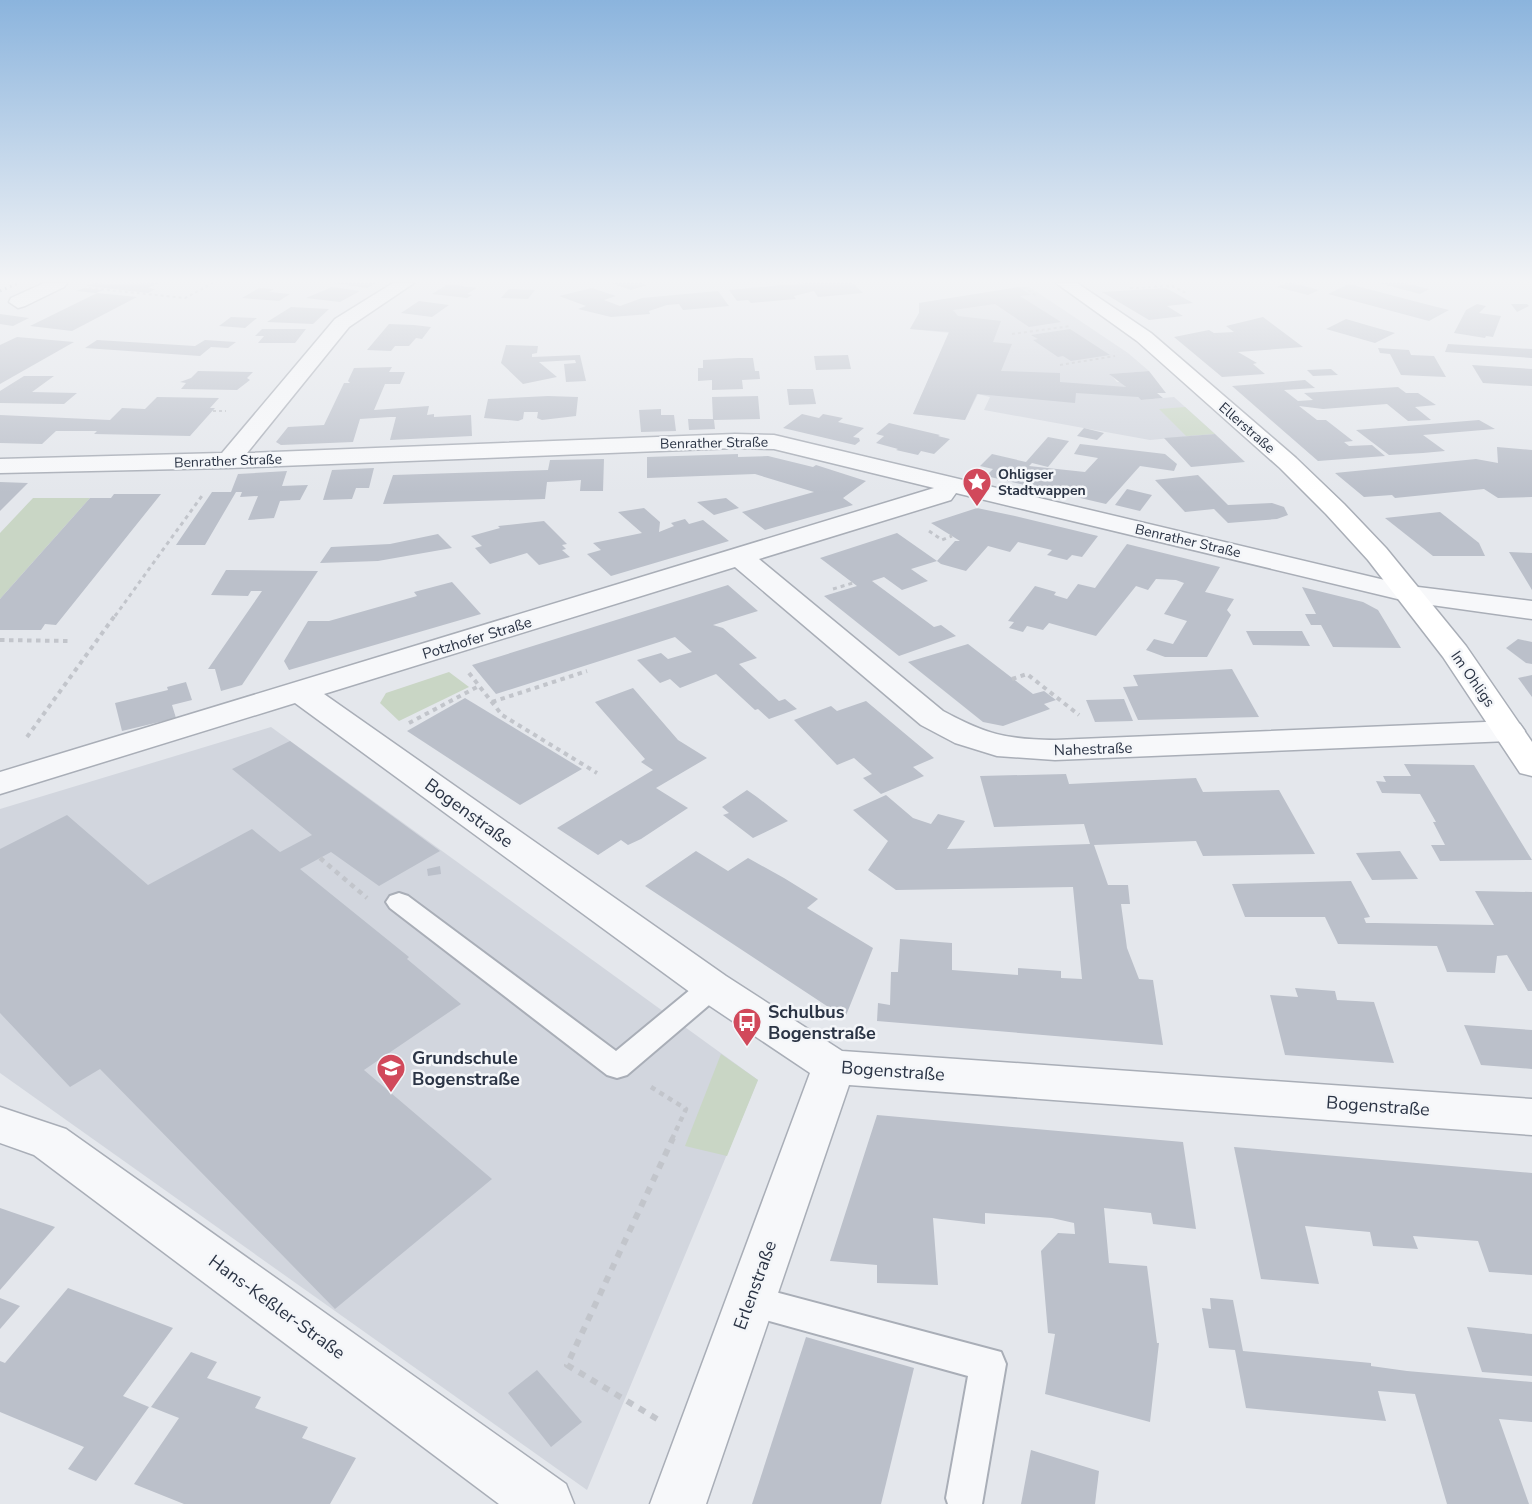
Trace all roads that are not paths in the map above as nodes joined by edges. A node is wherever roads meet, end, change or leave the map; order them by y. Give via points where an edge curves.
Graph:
1 (317, 353) edge
2 (1162, 353) edge
3 (228, 461) junction
4 (0, 466) edge
5 (948, 484) junction
6 (741, 558) junction
7 (1410, 594) junction
8 (1532, 610) edge
9 (300, 692) junction
10 (1509, 731) junction
11 (1532, 766) edge
12 (0, 783) edge
13 (399, 902) road end
14 (712, 987) junction
15 (834, 1067) junction
16 (1532, 1117) edge
17 (0, 1125) edge
18 (749, 1301) junction
19 (965, 1498) dead end
20 (546, 1504) edge
21 (678, 1504) edge

1 - 3 street
2 - 7 main road, Ellerstraße via 1288,463 1377,554
3 - 4 street, Benrather Straße
3 - 5 street, Benrather Straße via 758,441 789,444
5 - 6 street, Potzhofer Straße via 942,495
5 - 7 street, Benrather Straße
6 - 9 street, Potzhofer Straße
6 - 10 street, Nahestraße via 932,718 966,736 1009,749
7 - 8 street, Benrather Straße
7 - 10 main road, Im Ohligs
9 - 12 street, Potzhofer Straße
9 - 14 street, Bogenstraße
10 - 11 main road, Im Ohligs
13 - 14 lane via 617,1067
14 - 15 street, Bogenstraße
15 - 16 street, Bogenstraße
15 - 18 street, Erlenstraße
17 - 20 street, Hans-Keßler-Straße via 50,1142
18 - 19 lane via 988,1364
18 - 21 street, Erlenstraße

